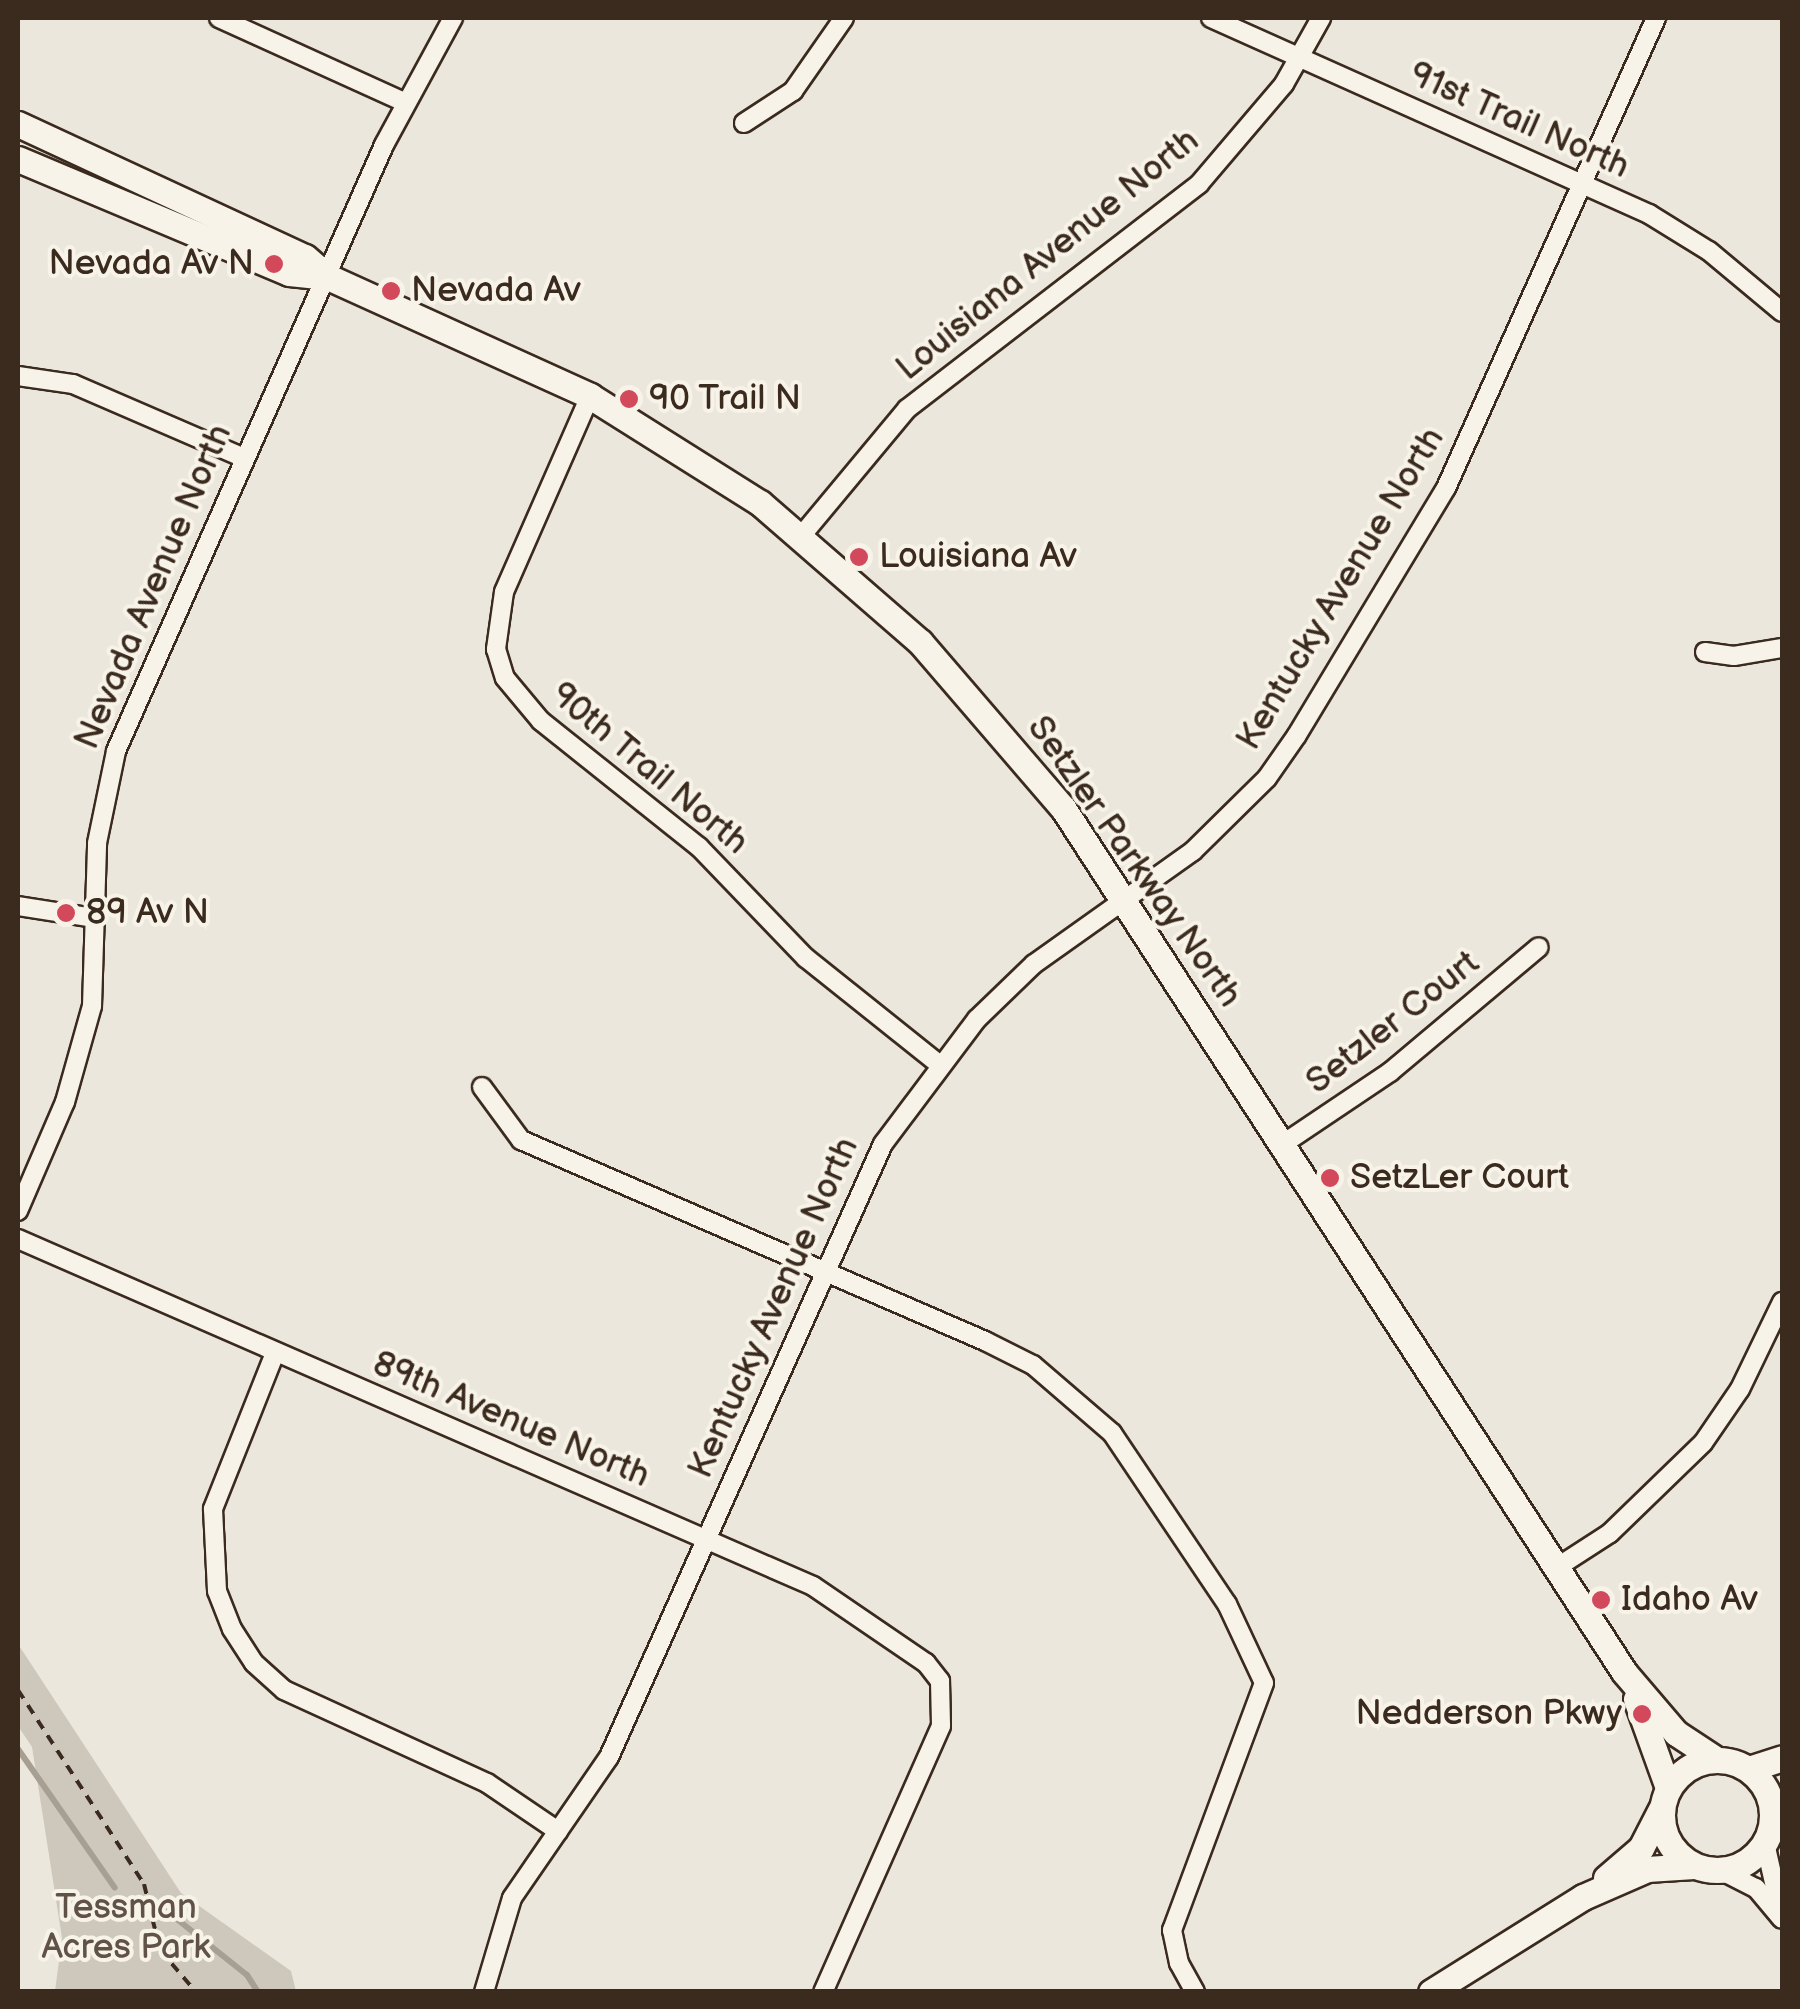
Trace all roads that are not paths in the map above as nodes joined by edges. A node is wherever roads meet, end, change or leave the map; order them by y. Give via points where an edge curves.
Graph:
1 (219, 18) edge
2 (453, 18) edge
3 (844, 18) edge
4 (1210, 18) edge
5 (1321, 18) edge
6 (1656, 18) edge
7 (1299, 59) junction
8 (404, 102) junction
9 (744, 123) dead end
10 (18, 124) edge
11 (18, 159) edge
12 (1583, 185) junction
13 (328, 277) junction
14 (1782, 312) edge
15 (18, 376) edge
16 (590, 396) junction
17 (242, 457) junction
18 (802, 535) junction
19 (1782, 648) edge
20 (1705, 652) dead end
21 (1124, 899) junction
22 (18, 906) edge
23 (94, 918) junction
24 (1539, 946) dead end
25 (939, 1064) junction
26 (482, 1086) dead end
27 (1283, 1144) junction
28 (18, 1210) edge
29 (18, 1239) edge
30 (822, 1270) junction
31 (1782, 1302) edge
32 (275, 1354) junction
33 (706, 1539) junction
34 (1556, 1568) junction
35 (1624, 1672) junction
36 (1714, 1758) junction
37 (1782, 1758) edge
38 (1749, 1768) junction
39 (1664, 1798) junction
40 (1778, 1804) edge
41 (558, 1831) junction
42 (1764, 1843) junction
43 (1694, 1866) junction
44 (1722, 1871) junction
45 (1583, 1897) junction
46 (1782, 1917) edge
47 (826, 1985) edge
48 (484, 1992) edge
49 (1195, 1992) edge
50 (1431, 1992) edge

1 - 8 street
2 - 8 street, Nevada Avenue North
3 - 9 street via 793,91
4 - 7 street, 91st Trail North
5 - 7 street, Louisiana Avenue North
6 - 12 street, Kentucky Avenue North
7 - 12 street, 91st Trail North
7 - 18 street, Louisiana Avenue North via 1246,135 1199,184 907,410
8 - 13 street, Nevada Avenue North
10 - 13 street, Setzler Parkway North via 273,241
11 - 13 street, Setzler Parkway North via 288,273
12 - 14 street, 91st Trail North via 1709,250
12 - 21 street, Kentucky Avenue North via 1446,488 1297,735 1231,816
13 - 16 street, Setzler Parkway North
13 - 17 street, Nevada Avenue North
15 - 17 street via 73,384
16 - 18 street, Setzler Parkway North via 678,446
16 - 25 street, 90th Trail North via 504,592 496,649 505,678 531,711 699,847 806,958
17 - 23 street, Nevada Avenue North via 116,751 97,844
18 - 21 street, Setzler Parkway North via 920,642 996,723
19 - 20 street via 1734,656
21 - 25 street, Kentucky Avenue North via 1034,964
21 - 27 street, Setzler Parkway North
22 - 23 street
23 - 28 street, Nevada Avenue North via 92,1006 81,1055
24 - 27 street, Setzler Court via 1390,1072
25 - 30 street, Kentucky Avenue North via 883,1144
26 - 30 street via 521,1140
27 - 34 street, Setzler Parkway North
29 - 32 street, 89th Avenue North
30 - 33 street, Kentucky Avenue North
30 - 49 street via 985,1340 1074,1396 1144,1476 1251,1650 1264,1683 1172,1930
31 - 34 street via 1740,1389 1703,1442 1610,1533
32 - 33 street, 89th Avenue North
32 - 41 street via 213,1509 215,1577 232,1629 254,1663 284,1690 487,1782
33 - 41 street, Kentucky Avenue North via 609,1757
33 - 47 street, 89th Avenue North via 884,1628 940,1682 940,1726
34 - 35 street, Setzler Parkway North
35 - 36 street, Setzler Parkway North via 1676,1733
35 - 39 street, Setzler Parkway North
36 - 38 street
36 - 39 street via 1679,1773
37 - 38 street
38 - 40 street
39 - 43 street via 1672,1849
39 - 45 street via 1641,1848
40 - 42 street
41 - 48 street, Kentucky Avenue North via 512,1898
42 - 44 street via 1754,1856
42 - 46 street
43 - 44 street
43 - 45 street via 1647,1869
44 - 46 street via 1756,1888
45 - 50 street

